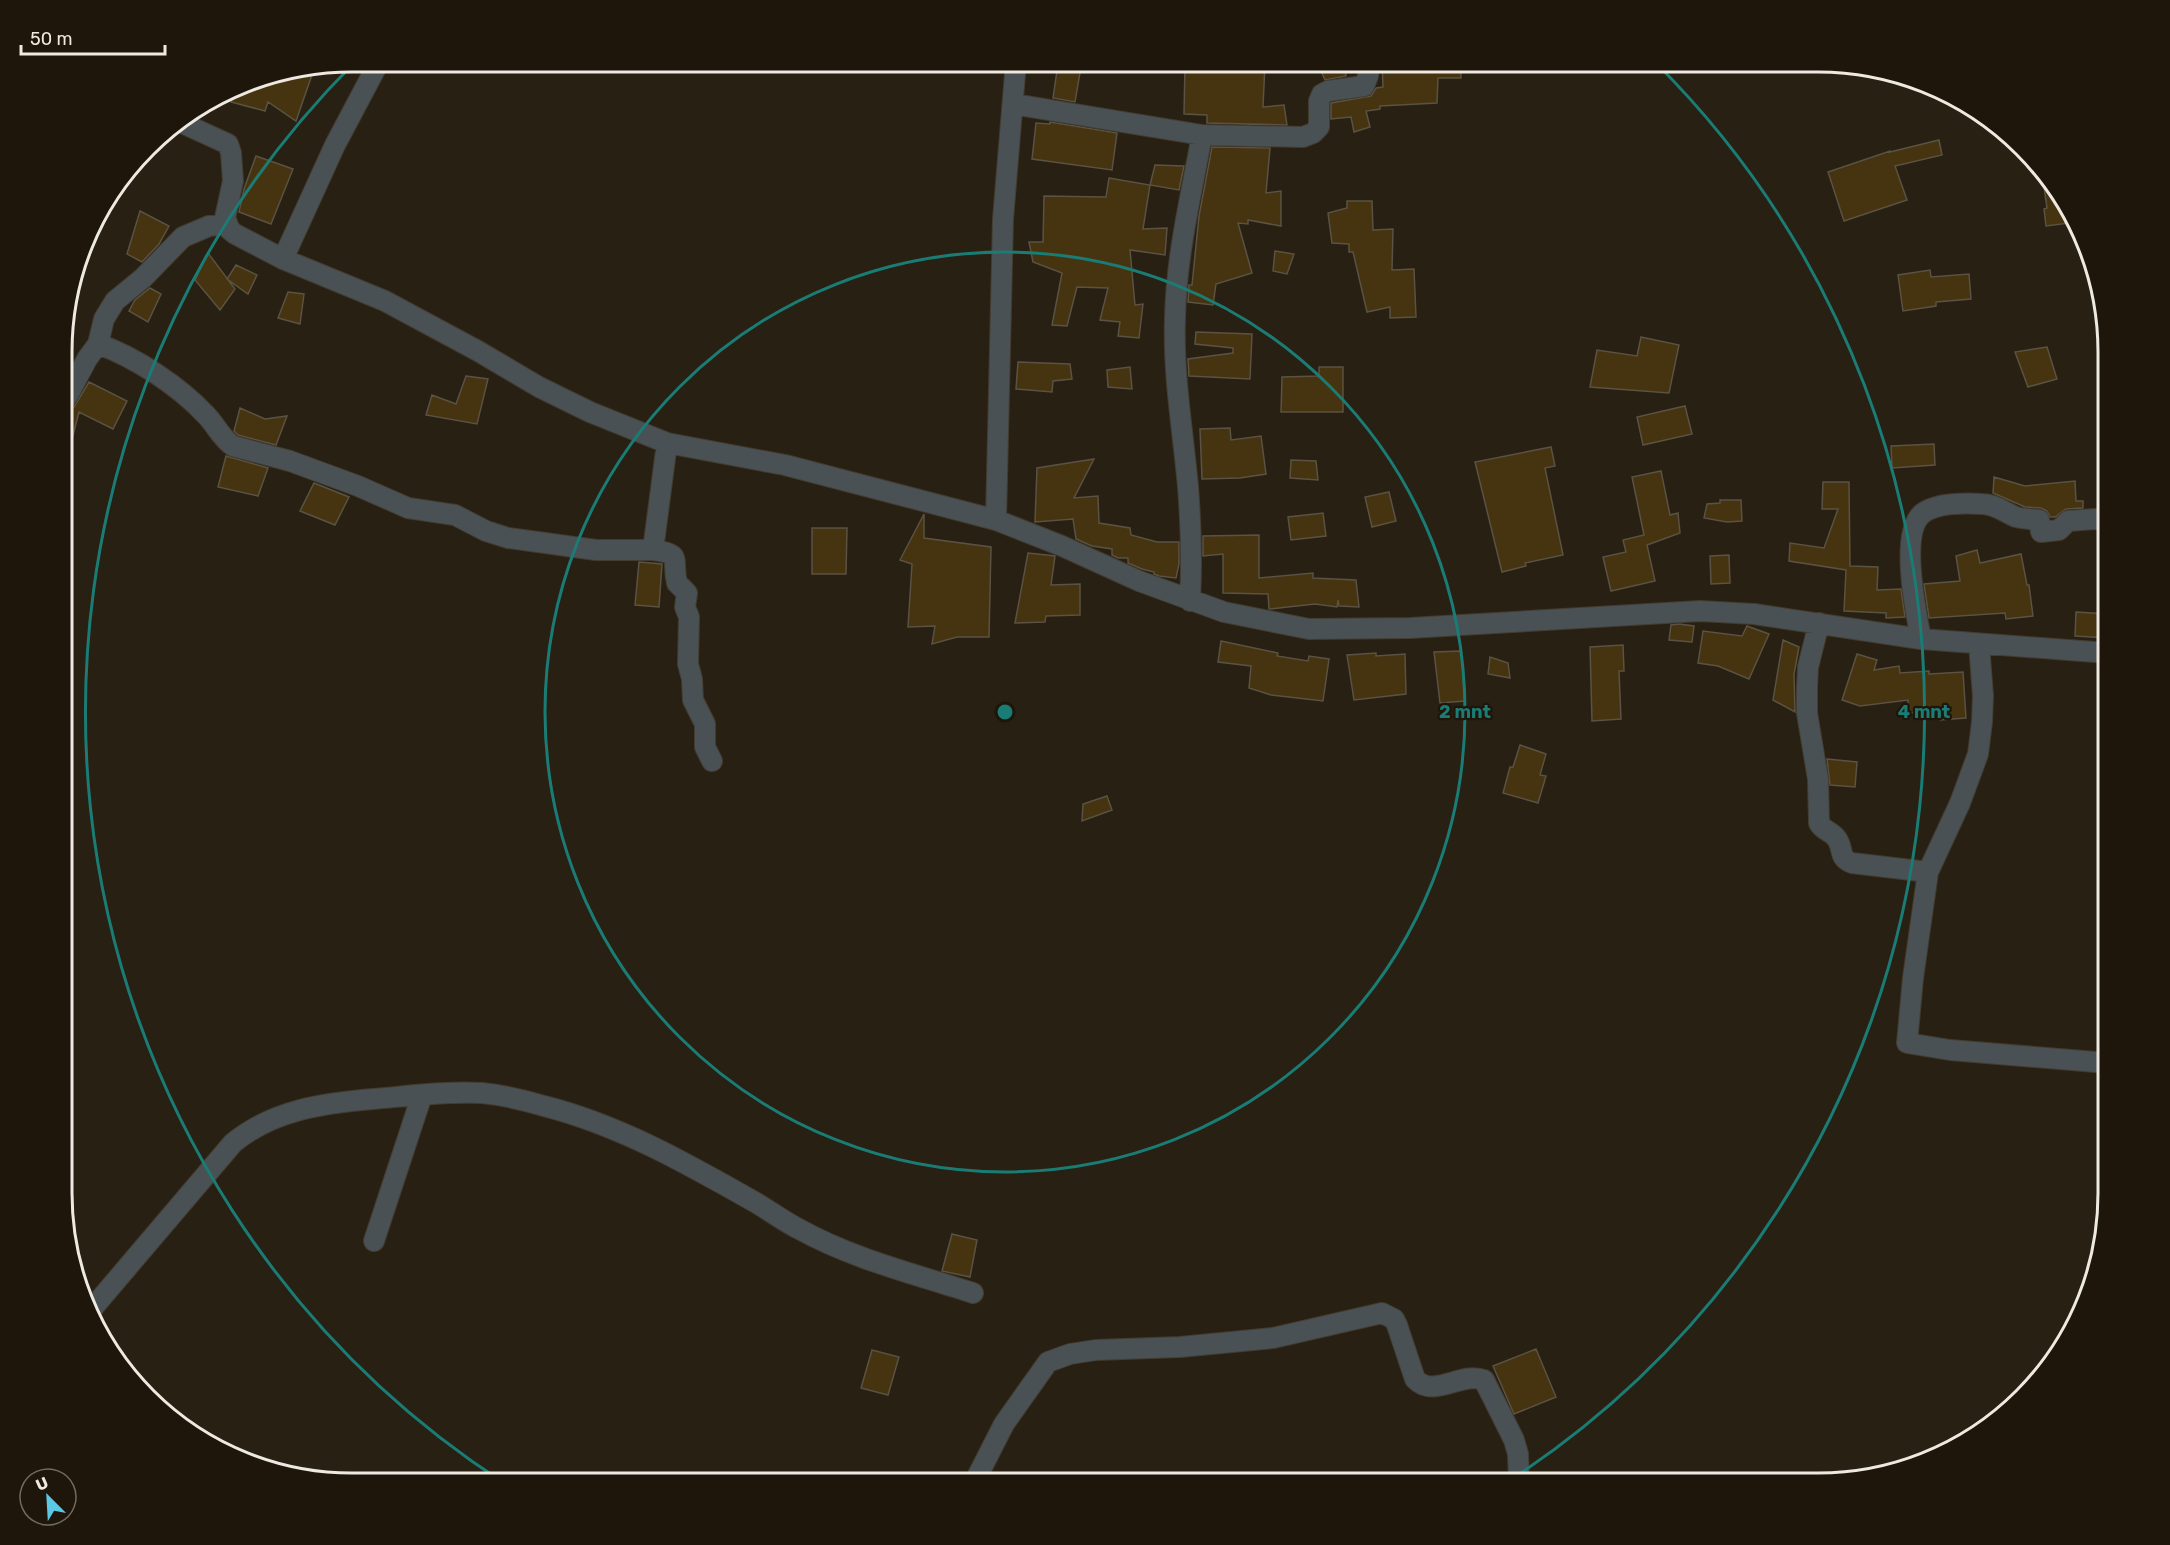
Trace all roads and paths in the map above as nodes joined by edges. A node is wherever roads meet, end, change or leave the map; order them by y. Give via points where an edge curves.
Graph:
1 (374, 72) edge
2 (1015, 72) edge
3 (1369, 72) edge
4 (1013, 104) junction
5 (188, 126) edge
6 (1202, 135) junction
7 (227, 224) junction
8 (284, 259) junction
9 (98, 344) junction
10 (72, 388) edge
11 (667, 443) junction
12 (2098, 519) edge
13 (996, 520) junction
14 (653, 550) junction
15 (1190, 601) junction
16 (1819, 623) junction
17 (1921, 639) junction
18 (1979, 644) junction
19 (2098, 652) edge
20 (711, 761) dead end
21 (1928, 872) junction
22 (2098, 1062) edge
23 (422, 1095) junction
24 (374, 1240) dead end
25 (973, 1293) dead end
26 (95, 1305) edge
27 (979, 1473) edge
28 (1519, 1473) edge

1 - 8 street via 335,145
2 - 4 street
3 - 6 street via 1364,86 1322,94 1319,127 1308,135
4 - 6 street
4 - 13 street via 1003,219
5 - 7 street via 228,144 233,181
6 - 15 street via 1182,245 1175,319 1177,392 1192,563
7 - 8 street via 235,234
7 - 9 street via 197,229 171,247 110,307
8 - 11 street via 385,301 549,392
9 - 10 street
9 - 14 street via 135,361 188,398 233,446 290,461 408,508 455,515 508,538 596,550
11 - 13 street via 785,465
11 - 14 street
12 - 17 street via 2068,521 2059,530 2041,532 2039,520 1983,504 1924,512 1912,532 1910,564
13 - 15 street
14 - 20 street via 670,552 675,557 677,583 687,593 693,700 705,724 705,747
15 - 16 street via 1304,629 1410,628 1700,611
16 - 17 street
16 - 21 street via 1807,688 1807,714 1818,779 1818,823 1837,837 1842,856 1851,864
17 - 18 street
18 - 19 street
18 - 21 street via 1983,696 1977,754 1960,803
21 - 22 street via 1907,1043
23 - 24 street
23 - 25 street via 484,1093 599,1122 754,1201 801,1230 860,1256
23 - 26 street via 320,1104 285,1115 242,1136
27 - 28 street via 1004,1424 1048,1362 1096,1350 1273,1338 1382,1314 1394,1319 1419,1384 1429,1387 1474,1378 1484,1380 1514,1440

